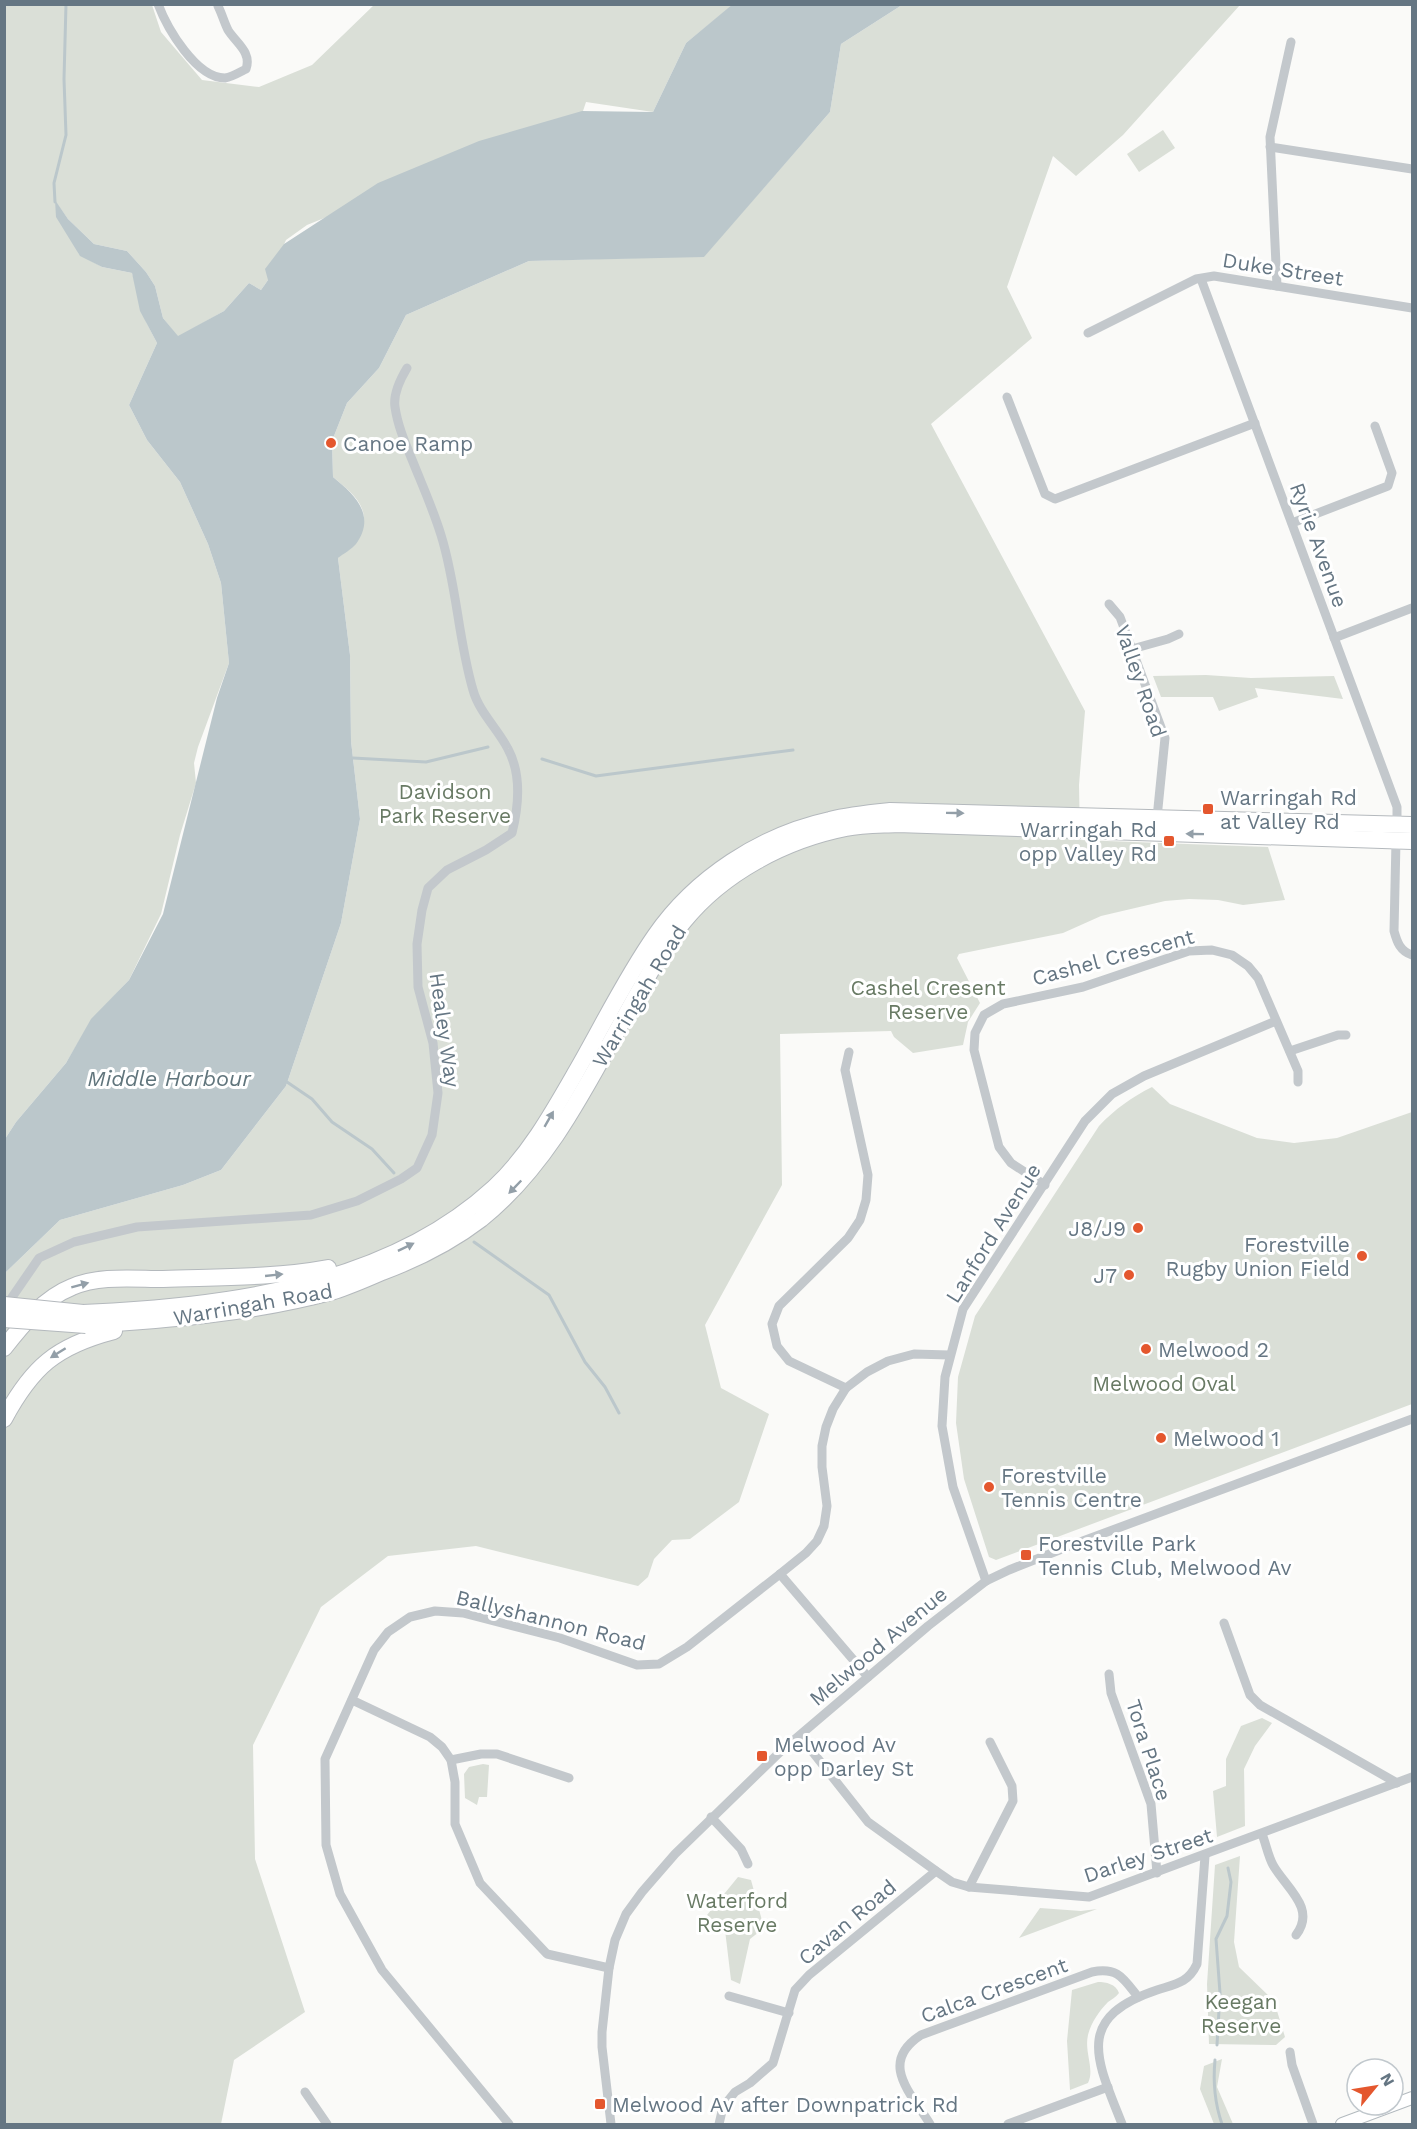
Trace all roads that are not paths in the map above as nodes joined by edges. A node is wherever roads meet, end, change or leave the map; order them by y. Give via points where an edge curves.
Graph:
1 (158, 4) edge
2 (218, 5) edge
3 (1291, 42) dead end
4 (1270, 147) junction
5 (1413, 169) edge
6 (1201, 279) junction
7 (1276, 286) junction
8 (1413, 308) edge
9 (1088, 333) dead end
10 (407, 368) dead end
11 (1007, 397) dead end
12 (1255, 423) junction
13 (1375, 426) dead end
14 (1292, 523) junction
15 (1109, 604) dead end
16 (1413, 609) edge
17 (1179, 634) dead end
18 (1335, 638) junction
19 (1132, 649) junction
20 (1156, 826) junction
21 (1405, 833) edge
22 (1413, 955) edge
23 (1276, 1021) junction
24 (1346, 1035) dead end
25 (1290, 1051) junction
26 (849, 1052) dead end
27 (1298, 1082) dead end
28 (1045, 1185) junction
29 (379, 1259) junction
30 (4, 1307) edge
31 (4, 1319) edge
32 (85, 1319) junction
33 (152, 1321) junction
34 (4, 1348) edge
35 (949, 1355) junction
36 (846, 1388) junction
37 (4, 1419) edge
38 (1413, 1419) edge
39 (780, 1574) junction
40 (986, 1581) junction
41 (1224, 1623) dead end
42 (1109, 1674) dead end
43 (868, 1677) junction
44 (352, 1700) junction
45 (800, 1736) junction
46 (990, 1742) dead end
47 (451, 1760) junction
48 (1413, 1777) edge
49 (569, 1778) dead end
50 (1397, 1783) junction
51 (711, 1817) junction
52 (1262, 1834) junction
53 (1205, 1856) junction
54 (748, 1864) dead end
55 (936, 1871) junction
56 (1157, 1873) junction
57 (969, 1887) junction
58 (1296, 1935) dead end
59 (609, 1968) junction
60 (729, 1996) dead end
61 (1138, 1997) junction
62 (789, 2013) junction
63 (1290, 2052) dead end
64 (1108, 2087) junction
65 (305, 2092) dead end
66 (1413, 2098) edge
67 (327, 2124) edge
68 (509, 2124) edge
69 (611, 2124) edge
70 (719, 2124) edge
71 (930, 2124) edge
72 (1008, 2124) edge
73 (1122, 2124) edge
74 (1313, 2124) edge
75 (1342, 2124) edge

1 - 2 street via 177,41 193,60 210,74 227,78 246,69 248,62
3 - 4 street
4 - 5 street
4 - 7 street
6 - 7 street, Duke Street via 1214,276
6 - 9 street, Duke Street
6 - 12 street, Ryrie Avenue
7 - 8 street, Duke Street
10 - 30 street, Healey Way via 400,378 394,404 403,440 441,532 474,693 508,749 517,774 518,807 512,833 447,870 428,888 422,910 417,945 418,987 433,1043 438,1092 432,1135 417,1168 357,1201 311,1215 137,1227 74,1242 39,1258
11 - 12 street via 1045,494 1054,499
12 - 14 street, Ryrie Avenue
13 - 14 street via 1392,473 1388,486
14 - 18 street, Ryrie Avenue
15 - 19 street, Valley Road via 1120,617
16 - 18 street
17 - 19 street
18 - 21 street, Ryrie Avenue
19 - 20 street, Valley Road via 1165,738
20 - 21 highway, Warringah Road
29 -> 20 highway, Warringah Road via 460,1216 521,1160 545,1127 656,935 688,897 752,850 828,820 890,811
20 -> 33 highway, Warringah Road via 871,825 844,828 763,857 704,899 684,921 665,947 556,1137 534,1167 479,1220 402,1265 336,1290 219,1314
21 - 22 street, Ryrie Avenue via 1394,931 1397,944
23 - 25 street, Cashel Crescent
23 - 28 street, Lanford Avenue via 1144,1076 1112,1094 1085,1121
23 - 28 street, Cashel Crescent via 1258,978 1248,966 1232,955 1212,950 1189,951 1083,987 1002,1004 984,1015 975,1033 974,1050 999,1147 1011,1163
24 - 25 street
25 - 27 street, Cashel Crescent
26 - 36 street via 845,1070 868,1175 866,1200 860,1220 848,1238 779,1306 772,1324 777,1346 789,1361
28 - 35 street, Lanford Avenue via 963,1309
29 - 32 highway, Warringah Road via 298,1286
34 -> 29 highway via 34,1314 63,1291 84,1283 263,1276
30 - 32 highway, Warringah Road, bridge
31 - 32 highway, Warringah Road, bridge
32 - 33 highway, Warringah Road
33 -> 37 highway via 90,1337 50,1357 25,1385
35 - 36 street, Ballyshannon Road via 914,1354 888,1361
35 - 40 street, Lanford Avenue via 942,1426 952,1487
36 - 39 street, Ballyshannon Road via 833,1409 822,1446 827,1506 824,1526 806,1553
38 - 40 street, Melwood Avenue via 1072,1545
39 - 43 street
39 - 44 street, Ballyshannon Road via 687,1647 659,1664 637,1665 560,1638 463,1613 435,1611 410,1617 388,1632 374,1650
40 - 43 street, Melwood Avenue
41 - 50 street via 1250,1695 1260,1705
42 - 56 street, Tora Place via 1111,1693 1151,1804
43 - 45 street, Melwood Avenue
44 - 47 street via 430,1737
44 - 68 street, Ballyshannon Road via 325,1759 326,1845 340,1894 382,1970
45 - 51 street, Melwood Avenue
45 - 55 street, Darley Street via 868,1822
46 - 57 street via 1012,1786 1012,1801
47 - 49 street via 497,1754
47 - 59 street via 455,1824 480,1883 547,1954
48 - 50 street, Darley Street
50 - 52 street, Darley Street
51 - 54 street via 741,1849
51 - 59 street, Melwood Avenue via 626,1914
52 - 53 street, Darley Street
52 - 58 street via 1273,1865 1302,1904 1302,1928
53 - 56 street, Darley Street
53 - 61 street via 1197,1964 1192,1976
55 - 57 street, Darley Street
55 - 62 street, Cavan Road via 809,1975 795,1990
56 - 57 street, Darley Street via 1089,1897
59 - 69 street, Melwood Avenue via 602,2047
60 - 62 street
61 - 64 street via 1117,2009 1105,2022 1098,2039 1099,2060
61 - 71 street, Calca Crescent via 1121,1976 1106,1970 1092,1972 921,2035 900,2056 900,2076
62 - 70 street, Cavan Road via 773,2063 735,2092 723,2107
63 - 74 street
64 - 72 street
64 - 73 street
65 - 67 street
66 - 75 street

